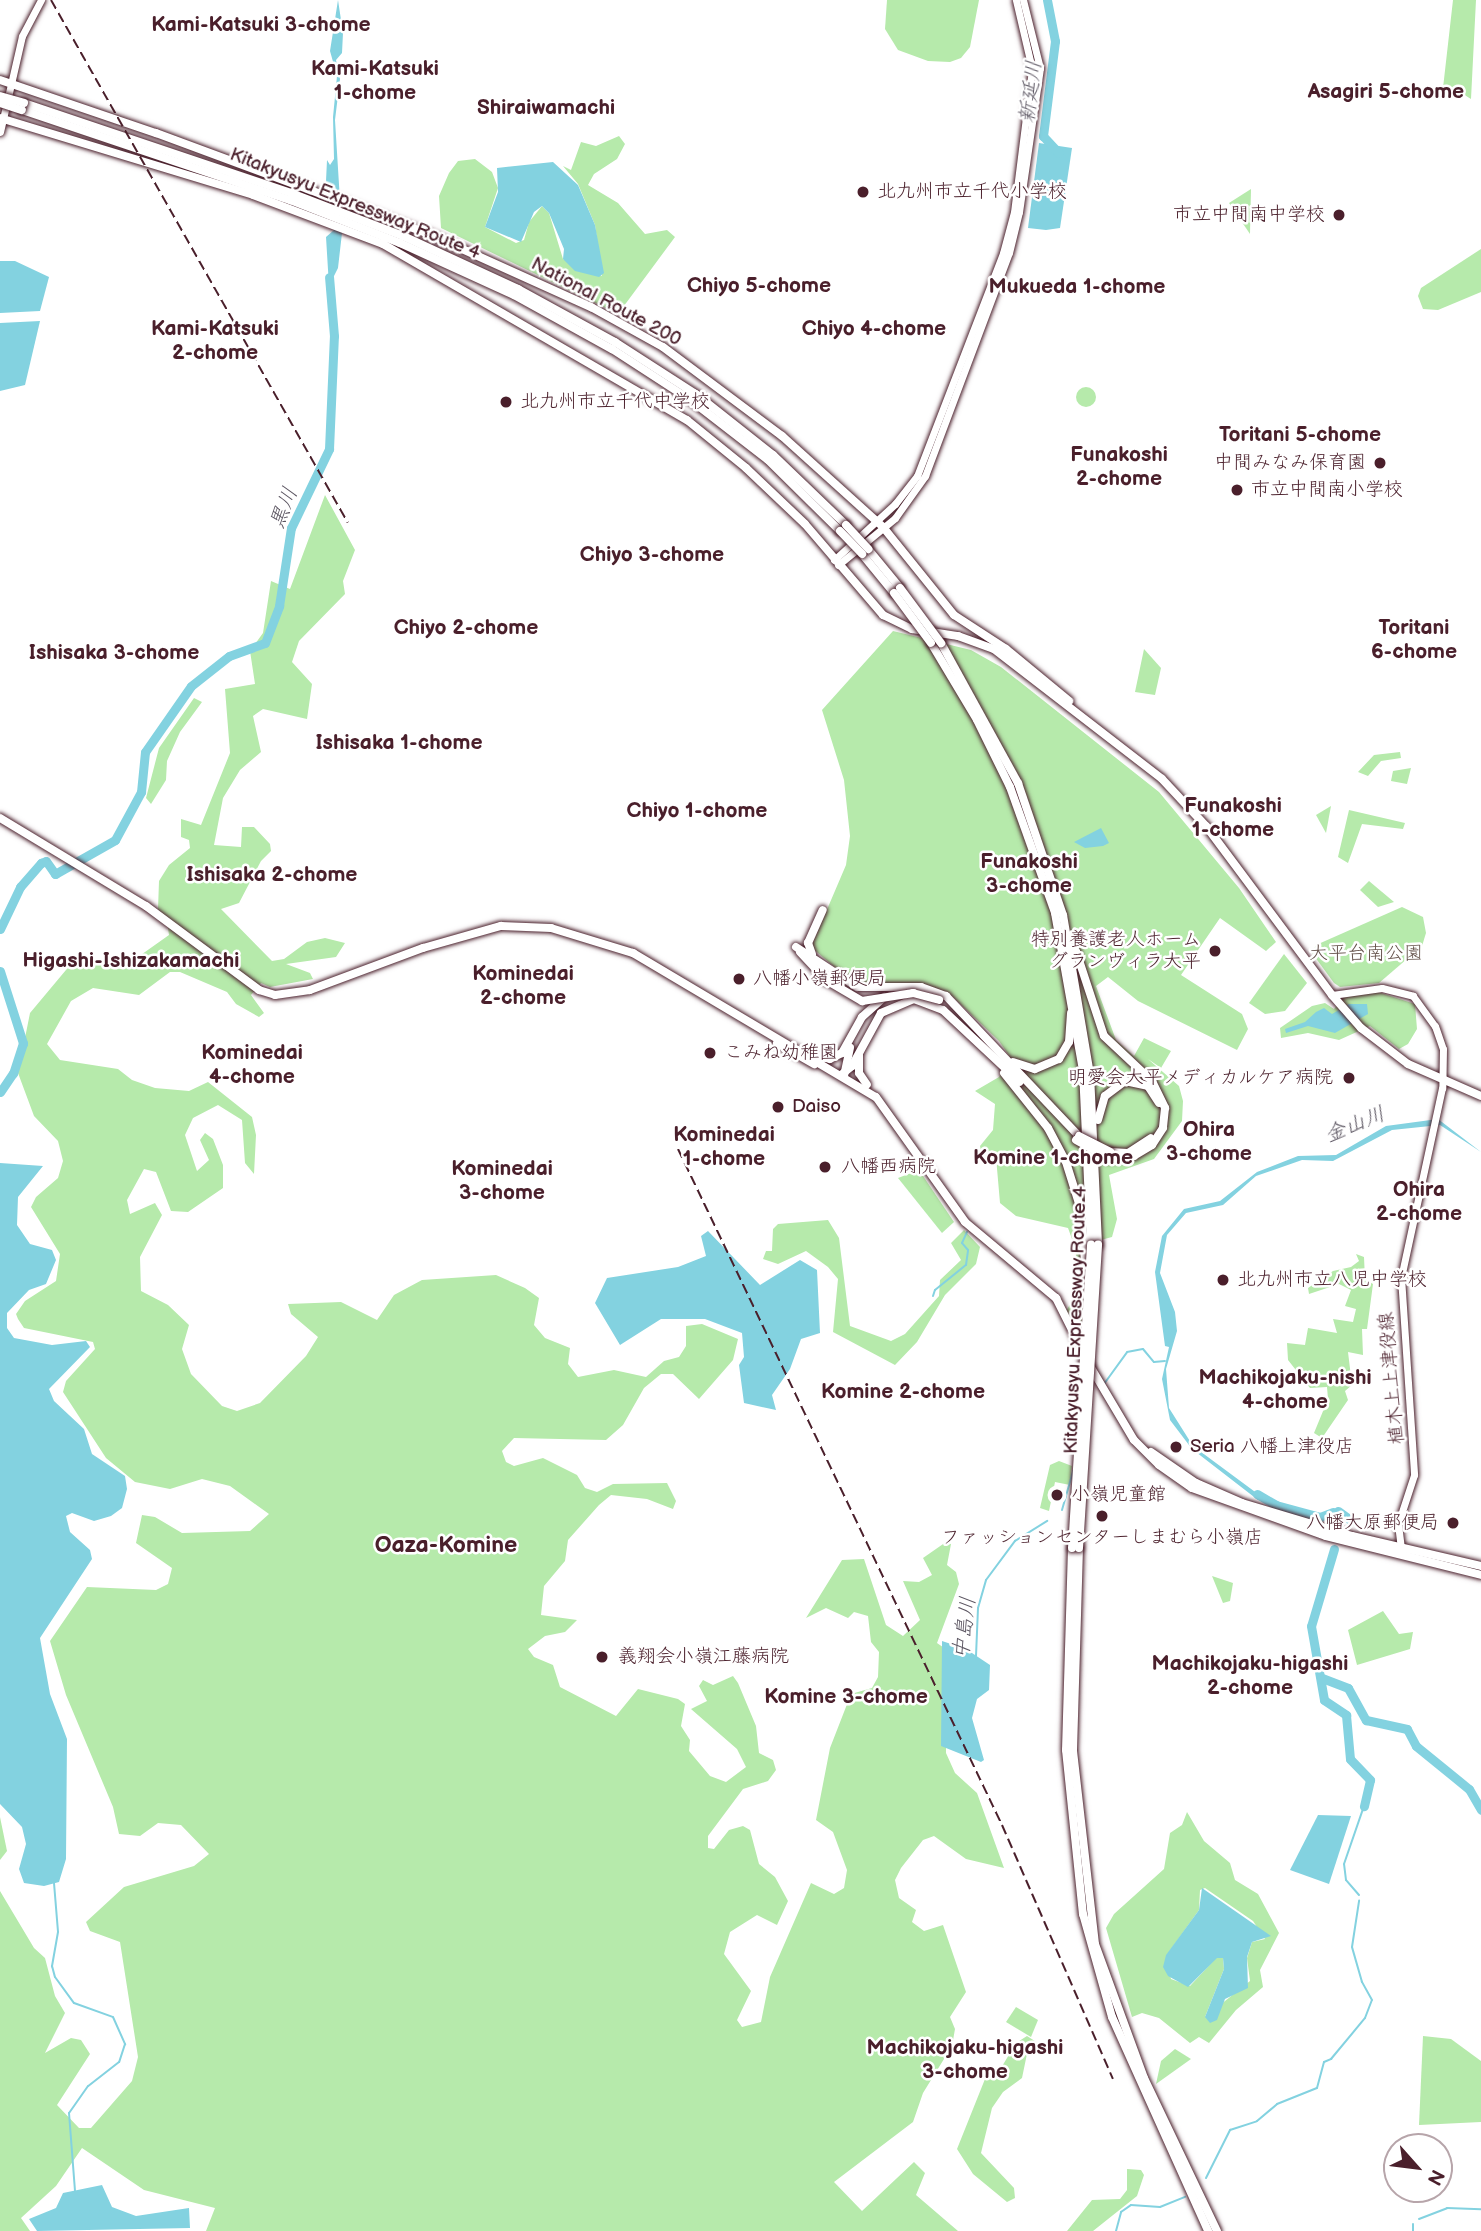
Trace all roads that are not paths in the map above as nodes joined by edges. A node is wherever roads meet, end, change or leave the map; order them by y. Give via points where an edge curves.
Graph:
1 (41, 0) edge
2 (1016, 0) edge
3 (1023, 0) edge
4 (0, 80) edge
5 (10, 84) junction
6 (0, 96) edge
7 (0, 103) edge
8 (23, 107) junction
9 (2, 118) edge
10 (0, 132) edge
11 (879, 525) junction
12 (836, 563) junction
13 (897, 590) junction
14 (1091, 722) junction
15 (0, 818) edge
16 (1047, 874) junction
17 (823, 910) dead end
18 (827, 970) junction
19 (673, 974) junction
20 (921, 987) junction
21 (1332, 995) junction
22 (859, 1022) junction
23 (968, 1032) junction
24 (863, 1042) junction
25 (793, 1046) junction
26 (995, 1046) junction
27 (984, 1049) junction
28 (843, 1077) junction
29 (1443, 1082) junction
30 (1481, 1096) edge
31 (889, 1109) junction
32 (901, 1127) junction
33 (1077, 1138) junction
34 (1109, 1155) junction
35 (1091, 1245) junction
36 (1076, 1548) junction
37 (1402, 1552) junction
38 (1481, 1566) edge
39 (1481, 1575) edge
40 (1208, 2231) edge
41 (1216, 2231) edge

1 - 5 main road via 22,36
2 - 11 main road via 1032,69 1011,228 924,462
3 - 11 main road via 1040,68 1016,230 932,463 908,504
4 - 5 highway, National Route 200
5 - 9 main road
5 - 11 highway, National Route 200 via 156,132 460,247 591,307 663,347 782,436
6 - 8 highway, Kitakyusyu Expressway Route 4, bridge
7 - 8 highway, Kitakyusyu Expressway Route 4, bridge
8 - 13 highway, Kitakyusyu Expressway Route 4, bridge via 402,239 568,315 666,374 773,455
9 - 10 main road
9 - 12 highway, National Route 200 via 322,219 383,244 433,276 540,331 687,421 774,494
11 - 12 main road
11 - 14 highway, National Route 200 via 954,615 1006,649
12 - 14 highway, National Route 200 via 883,615 912,629 958,636 994,649
13 - 16 highway, Kitakyusyu Expressway Route 4, bridge via 993,751
13 - 16 highway, Kitakyusyu Expressway Route 4, bridge via 941,643 1006,759
14 - 21 highway, National Route 200 via 1192,809
15 - 19 highway via 151,909 259,990 275,995 310,990 423,948 501,926 527,925 583,935
16 - 26 highway via 1070,1000 1069,1042 1059,1059 1035,1069 1018,1065
16 - 34 highway via 1097,1024 1112,1046 1152,1081 1165,1108 1163,1128 1152,1145 1134,1156
16 - 35 highway, Kitakyusyu Expressway Route 4 via 1083,1070
17 - 18 highway via 808,948
18 - 20 highway via 865,989
18 - 23 highway, bridge via 796,947 825,980 862,1001 913,993 939,1000
19 - 25 highway
19 - 28 highway via 782,1046
20 - 22 highway via 887,995
20 - 26 highway via 946,996
21 - 29 highway, National Route 200 via 1361,1028 1408,1064
21 - 29 main road, 植木上上津役線 via 1382,988 1416,998 1441,1040
22 - 25 highway via 845,1049 834,1058
22 - 28 highway
23 - 24 highway via 938,1006 914,999 881,1013
23 - 27 highway
24 - 28 highway
24 - 31 highway via 859,1073
25 - 28 highway
26 - 33 highway
27 - 33 highway
27 - 35 highway via 1058,1143
28 - 31 highway
28 - 32 highway
29 - 30 highway, National Route 200
29 - 37 main road, 植木上上津役線 via 1401,1277 1414,1464 1398,1524
31 - 32 highway
32 - 37 highway via 965,1222 1056,1298 1108,1402 1134,1440 1220,1495
33 - 34 highway, bridge
34 - 35 highway via 1139,1148 1158,1126 1158,1100 1140,1082 1117,1084 1105,1096 1100,1111
35 - 36 highway, Kitakyusyu Expressway Route 4, bridge
35 - 36 highway, Kitakyusyu Expressway Route 4, bridge
36 - 40 highway, Kitakyusyu Expressway Route 4 via 1066,1750 1083,1914 1111,2017
36 - 41 highway, Kitakyusyu Expressway Route 4 via 1073,1751 1095,1944 1144,2078
37 - 38 highway
37 - 39 highway

